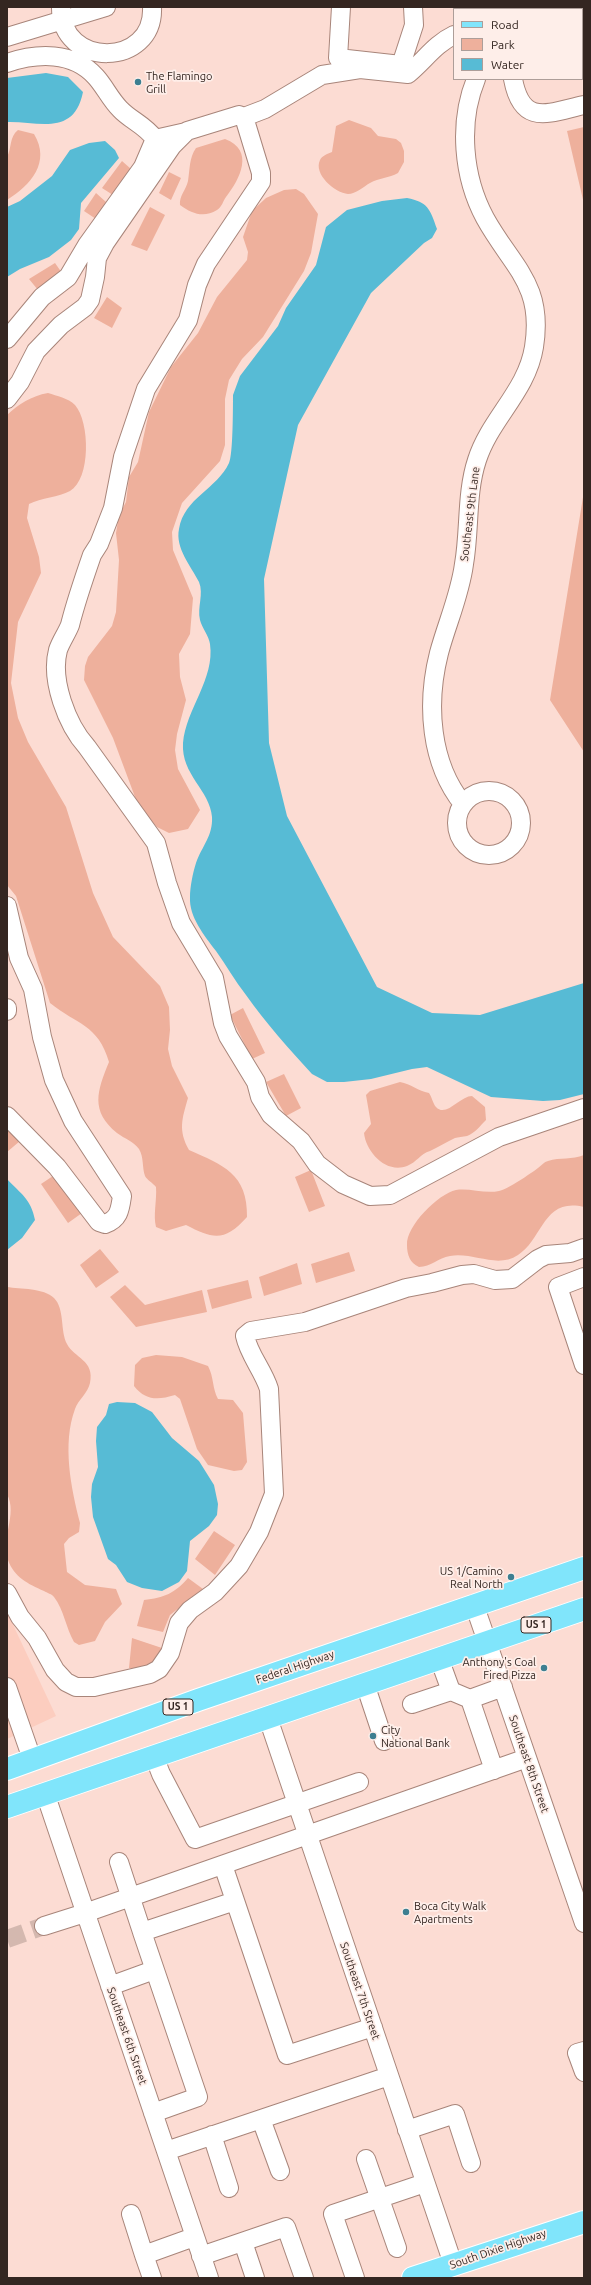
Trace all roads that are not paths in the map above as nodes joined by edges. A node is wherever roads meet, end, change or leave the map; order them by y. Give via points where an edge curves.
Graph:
1 (106, 7) edge
2 (152, 7) edge
3 (342, 7) edge
4 (413, 7) edge
5 (62, 13) edge
6 (7, 37) edge
7 (453, 37) edge
8 (7, 63) edge
9 (476, 80) edge
10 (513, 80) edge
11 (584, 105) edge
12 (244, 118) junction
13 (187, 131) junction
14 (155, 139) junction
15 (7, 340) edge
16 (7, 399) edge
17 (463, 804) dead end
18 (7, 906) edge
19 (584, 1108) edge
20 (7, 1116) edge
21 (584, 1248) edge
22 (584, 1278) edge
23 (584, 1366) edge
24 (584, 1568) edge
25 (7, 1593) edge
26 (474, 1604) junction
27 (584, 1609) edge
28 (487, 1642) junction
29 (439, 1658) junction
30 (365, 1684) junction
31 (7, 1687) edge
32 (503, 1687) junction
33 (451, 1691) junction
34 (470, 1699) junction
35 (412, 1704) dead end
36 (11, 1712) edge
37 (268, 1718) junction
38 (384, 1741) dead end
39 (154, 1756) junction
40 (527, 1758) junction
41 (32, 1759) junction
42 (7, 1769) edge
43 (494, 1770) junction
44 (359, 1782) dead end
45 (45, 1793) junction
46 (297, 1803) junction
47 (7, 1807) edge
48 (307, 1834) junction
49 (118, 1862) dead end
50 (223, 1865) junction
51 (130, 1898) junction
52 (235, 1901) junction
53 (85, 1913) junction
54 (584, 1923) edge
55 (44, 1926) tunnel mouth
56 (142, 1932) junction
57 (154, 1970) junction
58 (110, 1986) junction
59 (373, 2027) junction
60 (584, 2051) edge
61 (584, 2072) edge
62 (389, 2076) junction
63 (153, 2114) junction
64 (261, 2119) junction
65 (407, 2130) junction
66 (212, 2136) junction
67 (166, 2151) junction
68 (366, 2159) dead end
69 (471, 2163) dead end
70 (280, 2171) dead end
71 (425, 2183) junction
72 (230, 2188) dead end
73 (380, 2198) junction
74 (131, 2214) dead end
75 (584, 2222) edge
76 (194, 2237) junction
77 (242, 2242) junction
78 (397, 2248) dead end
79 (144, 2255) junction
80 (201, 2256) junction
81 (442, 2271) edge
82 (152, 2278) edge
83 (208, 2278) edge
84 (255, 2278) edge
85 (304, 2278) edge
86 (355, 2278) edge
87 (413, 2278) edge

1 - 5 street
2 - 5 street via 149,24 142,37 131,48 102,54 88,50 70,36
3 - 4 street via 338,58 401,65 414,25
5 - 6 street
7 - 12 street via 437,45 424,61 408,74 360,69 322,75 265,110
8 - 14 street via 46,55 60,57 86,67 122,111
9 - 17 street, Southeast 9th Lane via 468,105 466,141 470,181 486,219 530,289 536,309 537,328 529,368 521,386 488,433 476,461 470,493 464,564 458,593 438,654 434,682 434,735 447,781
10 - 11 street via 518,97 527,110 540,115
12 - 13 street via 238,116
12 - 19 street via 261,173 261,182 206,264 197,285 188,320 156,370 139,405 123,457 114,508 92,555 69,626 58,651 57,673 64,707 77,735 156,842 181,923 214,978 223,1023 236,1051 256,1082 260,1097 271,1115 301,1141 317,1164 326,1171 354,1190 370,1196 390,1195 499,1137
13 - 14 street
13 - 16 street via 166,154 105,243 97,258 90,300 36,351 20,382
14 - 15 street via 143,167 87,245 68,277 42,297
18 - 20 street via 19,958 33,989 42,1037 54,1080 73,1121 122,1196 120,1211 116,1218 105,1224 99,1222 57,1167
21 - 25 street via 538,1259 512,1279 495,1280 474,1274 462,1275 406,1288 305,1322 251,1330 245,1336 248,1347 264,1374 269,1389 274,1494 258,1532 239,1566 215,1592 190,1610 179,1624 170,1653 160,1669 150,1674 85,1688 76,1687 66,1682 55,1670
22 - 23 street via 558,1287
24 - 26 main road, Federal Highway / US 1
26 - 28 street, Southeast 8th Street
26 - 41 main road, Federal Highway / US 1
27 - 28 main road, US 1
28 - 29 main road, US 1
28 - 32 street, Southeast 8th Street
29 - 30 main road, US 1
29 - 33 street
30 - 37 main road, US 1
30 - 38 street
31 - 36 street
32 - 34 street
32 - 40 street, Southeast 8th Street
33 - 34 street
33 - 35 street
34 - 43 street
36 - 41 street
37 - 39 main road, US 1
37 - 46 street, Southeast 7th Street
39 - 45 main road, US 1
39 - 46 street via 195,1839
40 - 43 street
40 - 54 street, Southeast 8th Street
41 - 42 main road, Federal Highway / US 1
43 - 48 street
44 - 46 street
45 - 47 main road, US 1
45 - 53 street, Southeast 6th Street
46 - 48 street, Southeast 7th Street
48 - 50 street
48 - 59 street, Southeast 7th Street
49 - 51 street
50 - 51 street
50 - 52 street
51 - 53 street
51 - 56 street
52 - 56 street
52 - 59 street via 287,2055
53 - 55 street
53 - 58 street, Southeast 6th Street
56 - 57 street
57 - 58 street
57 - 63 street via 198,2097
58 - 63 street, Southeast 6th Street
59 - 62 street, Southeast 7th Street
60 - 61 street via 577,2053
62 - 64 street
62 - 65 street, Southeast 7th Street
63 - 67 street, Southeast 6th Street
64 - 66 street
64 - 70 street
65 - 69 street via 455,2114
65 - 71 street, Southeast 7th Street
66 - 67 street
66 - 72 street
67 - 76 street, Southeast 6th Street
68 - 73 street
71 - 73 street
71 - 81 street, Southeast 7th Street
73 - 78 street
73 - 86 street via 333,2214
74 - 79 street
75 - 81 main road, South Dixie Highway
76 - 79 street
76 - 80 street, Southeast 6th Street
77 - 80 street
77 - 84 street
77 - 85 street via 286,2227
79 - 82 street
80 - 83 street, Southeast 6th Street
81 - 87 main road, South Dixie Highway

